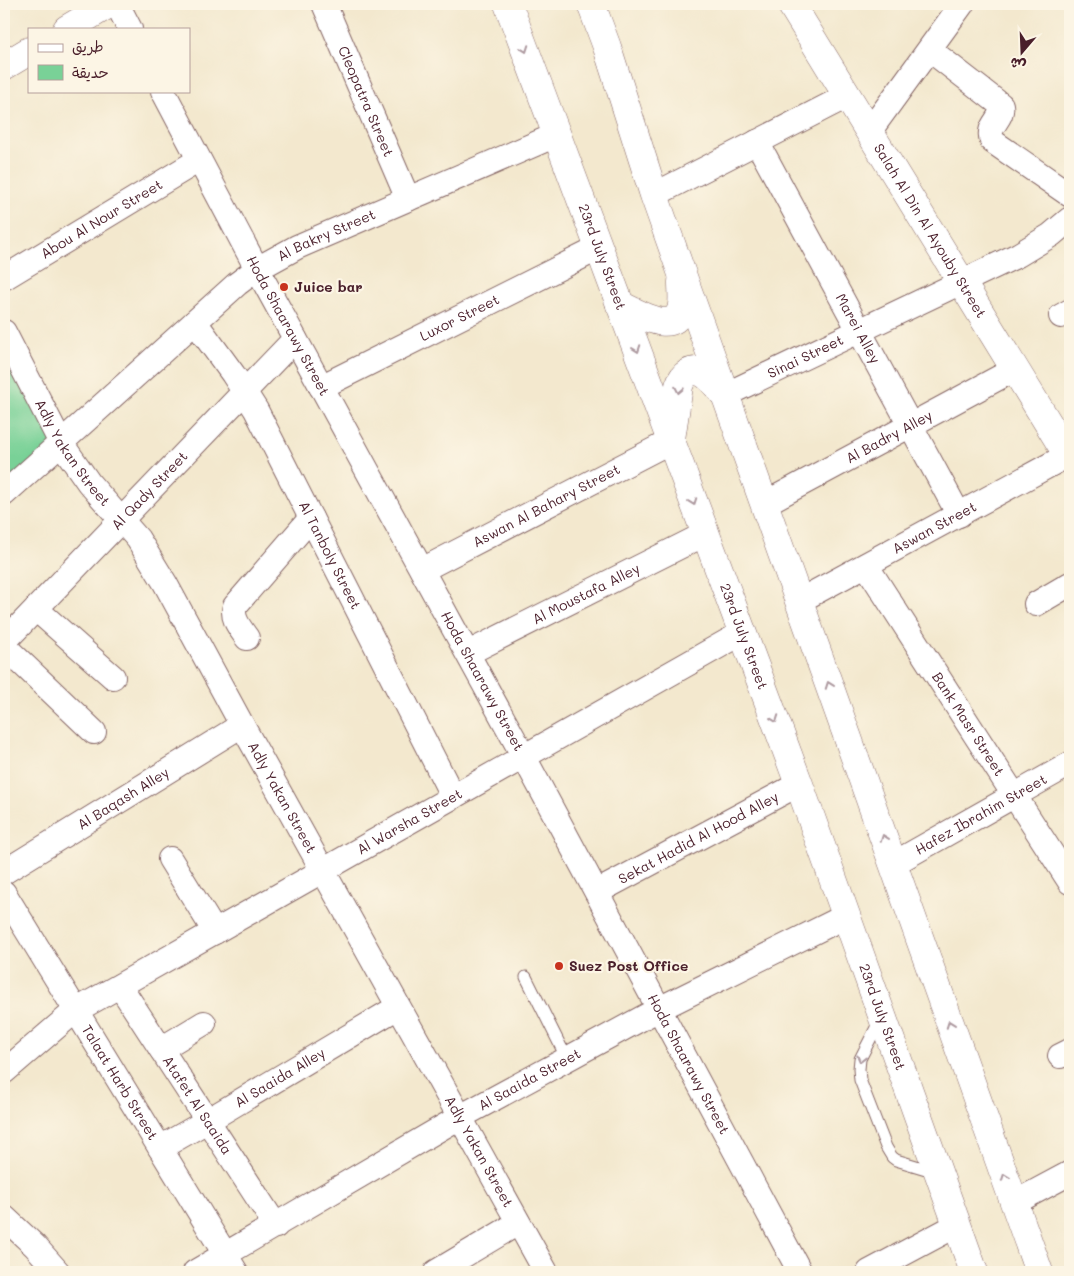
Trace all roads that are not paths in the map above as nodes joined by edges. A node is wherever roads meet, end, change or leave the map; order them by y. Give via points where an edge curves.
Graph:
1 (109, 4) edge
2 (117, 4) edge
3 (324, 4) edge
4 (508, 4) edge
5 (591, 4) edge
6 (790, 4) edge
7 (962, 4) edge
8 (69, 28) edge
9 (129, 28) edge
10 (930, 50) junction
11 (28, 52) edge
12 (4, 66) edge
13 (164, 92) edge
14 (847, 96) junction
15 (869, 132) junction
16 (556, 135) junction
17 (757, 142) junction
18 (199, 160) junction
19 (654, 195) junction
20 (1070, 195) edge
21 (408, 199) junction
22 (1070, 219) edge
23 (599, 248) junction
24 (257, 269) junction
25 (682, 274) junction
26 (4, 278) edge
27 (962, 281) junction
28 (620, 305) junction
29 (194, 322) junction
30 (858, 331) junction
31 (4, 332) edge
32 (295, 339) junction
33 (1015, 369) junction
34 (321, 387) junction
35 (244, 391) junction
36 (725, 395) junction
37 (910, 426) junction
38 (671, 441) junction
39 (60, 443) junction
40 (1070, 456) edge
41 (4, 494) edge
42 (764, 504) junction
43 (959, 515) junction
44 (311, 518) junction
45 (122, 520) junction
46 (705, 534) junction
47 (866, 565) junction
48 (422, 570) junction
49 (1070, 584) edge
50 (799, 601) junction
51 (1036, 604) dead end
52 (36, 609) junction
53 (742, 633) junction
54 (246, 638) dead end
55 (4, 642) edge
56 (4, 646) edge
57 (468, 653) junction
58 (113, 677) dead end
59 (242, 725) junction
60 (94, 732) dead end
61 (524, 757) junction
62 (1070, 764) edge
63 (799, 784) junction
64 (1015, 795) junction
65 (453, 797) junction
66 (1064, 857) edge
67 (170, 859) dead end
68 (893, 864) junction
69 (323, 871) junction
70 (4, 872) edge
71 (1070, 882) edge
72 (597, 892) junction
73 (4, 893) edge
74 (846, 916) junction
75 (215, 932) junction
76 (526, 977) dead end
77 (120, 986) junction
78 (398, 1007) junction
79 (659, 1009) junction
80 (76, 1011) junction
81 (882, 1016) junction
82 (204, 1023) dead end
83 (160, 1049) junction
84 (567, 1058) junction
85 (4, 1072) edge
86 (460, 1117) junction
87 (207, 1121) junction
88 (160, 1148) junction
89 (938, 1173) junction
90 (1070, 1173) edge
91 (1014, 1203) junction
92 (4, 1217) edge
93 (518, 1222) junction
94 (957, 1225) junction
95 (276, 1226) junction
96 (230, 1263) edge
97 (58, 1272) edge
98 (195, 1272) edge
99 (436, 1272) edge
100 (546, 1272) edge
101 (800, 1272) edge
102 (869, 1272) edge
103 (974, 1272) edge
104 (1039, 1272) edge

1 - 8 main road
2 - 9 street
3 - 21 street, Cleopatra Street
4 -> 16 main road, 23rd July Street
5 - 19 main road via 608,47
6 - 14 main road, Salah Al Din Al Ayouby Street
7 - 10 street
10 - 15 street
10 - 20 street via 1001,105 1001,112 990,131 992,140
11 - 12 main road
13 - 18 street, Hoda Shaarawy Street
14 - 15 main road, Salah Al Din Al Ayouby Street
14 - 17 street
15 - 27 main road, Salah Al Din Al Ayouby Street
16 - 21 street, Al Bakry Street
16 - 23 main road, 23rd July Street
17 - 19 street
17 - 30 street, Marei Alley
18 - 24 street, Hoda Shaarawy Street
18 - 26 street, Abou Al Nour Street
19 - 25 main road
21 - 24 street, Al Bakry Street via 297,247
22 - 27 street, Sinai Street via 1018,255
23 - 28 main road, 23rd July Street
23 - 34 street, Luxor Street
24 - 29 street, Al Bakry Street
24 - 32 street, Hoda Shaarawy Street
25 - 28 main road via 682,306 674,320 658,322
25 - 36 main road
27 - 30 street, Sinai Street
27 - 33 main road, Salah Al Din Al Ayouby Street
28 -> 38 main road, 23rd July Street
29 - 35 street, Al Tanboly Street
29 - 39 street, Al Bakry Street
30 - 36 street, Sinai Street
30 - 37 street, Marei Alley
31 - 39 street, Adly Yakan Street
32 - 34 street, Hoda Shaarawy Street
32 - 35 street, Al Qady Street
33 - 37 street, Al Badry Alley
33 - 40 main road, Salah Al Din Al Ayouby Street
34 - 48 street, Hoda Shaarawy Street
35 - 44 street, Al Tanboly Street
35 - 45 street, Al Qady Street
36 -> 38 main road via 705,374 699,371 686,374 679,386
36 - 42 main road
37 - 42 street, Al Badry Alley
37 - 43 street, Marei Alley
38 -> 46 main road, 23rd July Street
38 - 48 street, Aswan Al Bahary Street
39 - 41 street, Al Bakry Street
39 - 45 street, Adly Yakan Street
40 - 43 street, Aswan Street
42 - 50 main road
43 - 47 street, Aswan Street
44 - 54 street via 235,606 234,616
44 - 65 street, Al Tanboly Street
45 - 52 street, Al Qady Street
45 - 59 street, Adly Yakan Street via 138,539 165,583
46 - 53 main road, 23rd July Street
46 - 57 street, Al Moustafa Alley
47 - 50 street, Aswan Street
47 - 64 street, Bank Masr Street
48 - 57 street, Hoda Shaarawy Street
49 - 51 street
68 -> 50 main road
52 - 55 street, Al Qady Street
52 - 58 street
53 - 61 street, Al Warsha Street
53 -> 63 main road, 23rd July Street
56 - 60 street
57 - 61 street, Hoda Shaarawy Street
59 - 69 street, Adly Yakan Street
59 - 70 street, Al Baqash Alley
61 - 65 street, Al Warsha Street
61 - 72 street, Hoda Shaarawy Street
62 - 64 street, Hafez Ibrahim Street
63 - 72 street, Sekat Hadid Al Hood Alley
63 - 74 main road, 23rd July Street
64 - 66 street, Bank Masr Street
64 - 68 street, Hafez Ibrahim Street
65 - 69 street, Al Warsha Street
66 - 71 street, Bank Masr Street
67 - 75 street
91 -> 68 main road
69 - 75 street, Al Warsha Street
69 - 78 street, Adly Yakan Street
72 - 79 street, Hoda Shaarawy Street
73 - 80 street, Talaat Harb Street
74 - 79 street, Al Saaida Street
74 - 81 main road, 23rd July Street
75 - 77 street, Al Warsha Street
76 - 84 lane
77 - 80 street, Al Warsha Street
77 - 83 street, Atafet Al Saaida
78 - 86 street, Adly Yakan Street
78 - 87 street, Al Saaida Alley
79 - 84 street, Al Saaida Street
79 - 101 street, Hoda Shaarawy Street
80 - 85 street, Al Warsha Street
80 - 88 street, Talaat Harb Street
81 - 89 main road, 23rd July Street
81 -> 89 lane via 860,1059 860,1080 892,1157
82 - 83 street
83 - 87 street, Atafet Al Saaida
84 - 86 street, Al Saaida Street
86 - 93 street, Adly Yakan Street
86 - 95 street, Al Saaida Street
87 - 88 street, Al Saaida Alley
87 - 95 street, Atafet Al Saaida
88 - 96 street, Talaat Harb Street
89 - 94 main road, 23rd July Street
90 - 91 street
91 - 104 main road
92 - 97 street
93 - 99 street
93 - 100 street, Adly Yakan Street
94 - 102 street
94 - 103 main road, 23rd July Street
95 - 96 street, Al Saaida Street
96 - 98 street, Al Saaida Street

